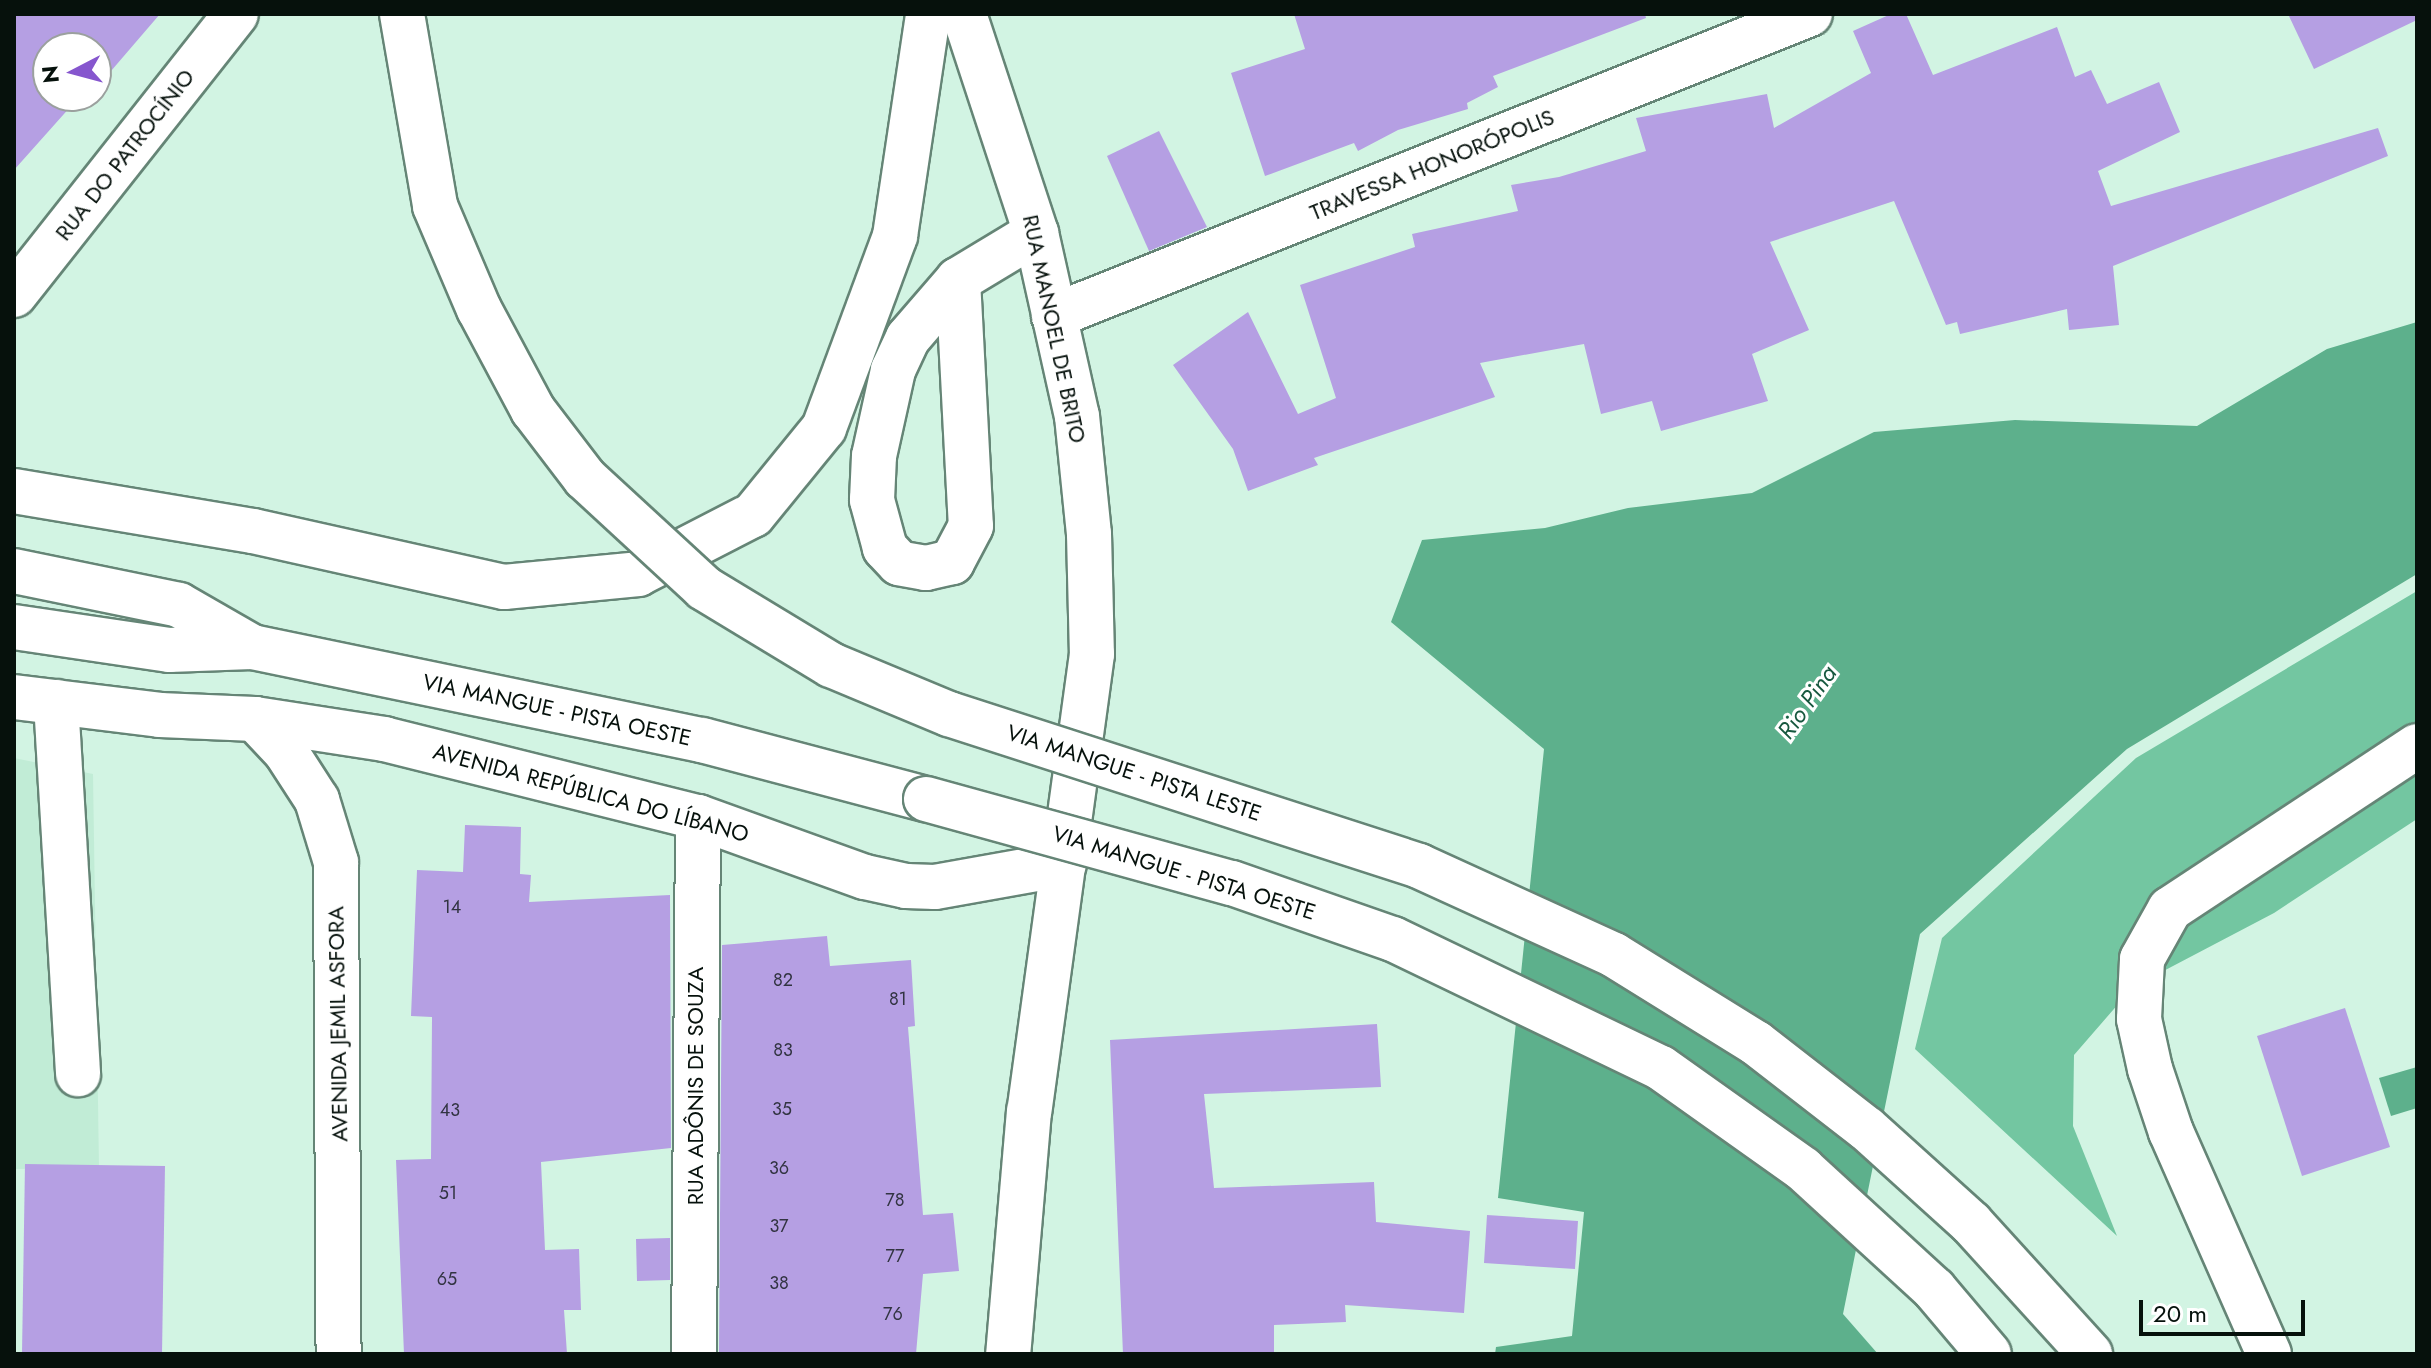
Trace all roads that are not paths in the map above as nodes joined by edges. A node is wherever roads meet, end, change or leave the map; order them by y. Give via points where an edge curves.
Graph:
1 (236, 14) edge
2 (402, 14) edge
3 (928, 14) edge
4 (964, 14) edge
5 (1810, 14) edge
6 (1036, 233) junction
7 (958, 280) junction
8 (14, 295) edge
9 (1054, 316) junction
10 (14, 491) edge
11 (14, 571) edge
12 (14, 627) edge
13 (252, 647) junction
14 (35, 699) edge
15 (255, 719) junction
16 (2417, 746) edge
17 (698, 817) junction
18 (1064, 864) junction
19 (78, 1074) dead end
20 (339, 1354) edge
21 (694, 1354) edge
22 (1008, 1354) edge
23 (1989, 1354) edge
24 (2090, 1354) edge
25 (2269, 1354) edge

1 - 8 street, RUA DO PATROCÍNIO
2 - 24 street, VIA MANGUE - PISTA LESTE, bridge via 435,206 479,309 533,410 585,478 704,588 831,665 949,714 1419,866 1614,955 1756,1043 1867,1129 1971,1223
3 - 10 street via 895,236 824,428 753,515 638,574 504,587 253,531 64,495
4 - 6 street, RUA MANOEL DE BRITO
5 - 9 street, TRAVESSA HONORÓPOLIS
6 - 7 street
6 - 9 street, RUA MANOEL DE BRITO
7 - 7 street via 908,338 893,370 874,456 872,500 885,548 899,563 926,568 952,562 971,526
9 - 18 street, RUA MANOEL DE BRITO via 1077,416 1089,534 1092,654
11 - 13 street via 179,605
12 - 13 street via 169,650
13 - 23 street, VIA MANGUE - PISTA OESTE, bridge via 702,740 1232,883 1393,939 1661,1068 1803,1169 1934,1289
14 - 15 street, AVENIDA REPÚBLICA DO LÍBANO via 160,715
14 - 19 street
15 - 17 street, AVENIDA REPÚBLICA DO LÍBANO via 494,763
15 - 20 street, AVENIDA JEMIL ASFORA via 286,752 317,800 336,862
16 - 25 street via 2170,909 2142,959 2139,1019 2150,1069 2171,1132
17 - 18 street, AVENIDA REPÚBLICA DO LÍBANO via 865,877 906,886 935,887
17 - 21 street, RUA ADÔNIS DE SOUZA
18 - 22 street, RUA MANOEL DE BRITO via 1029,1111

